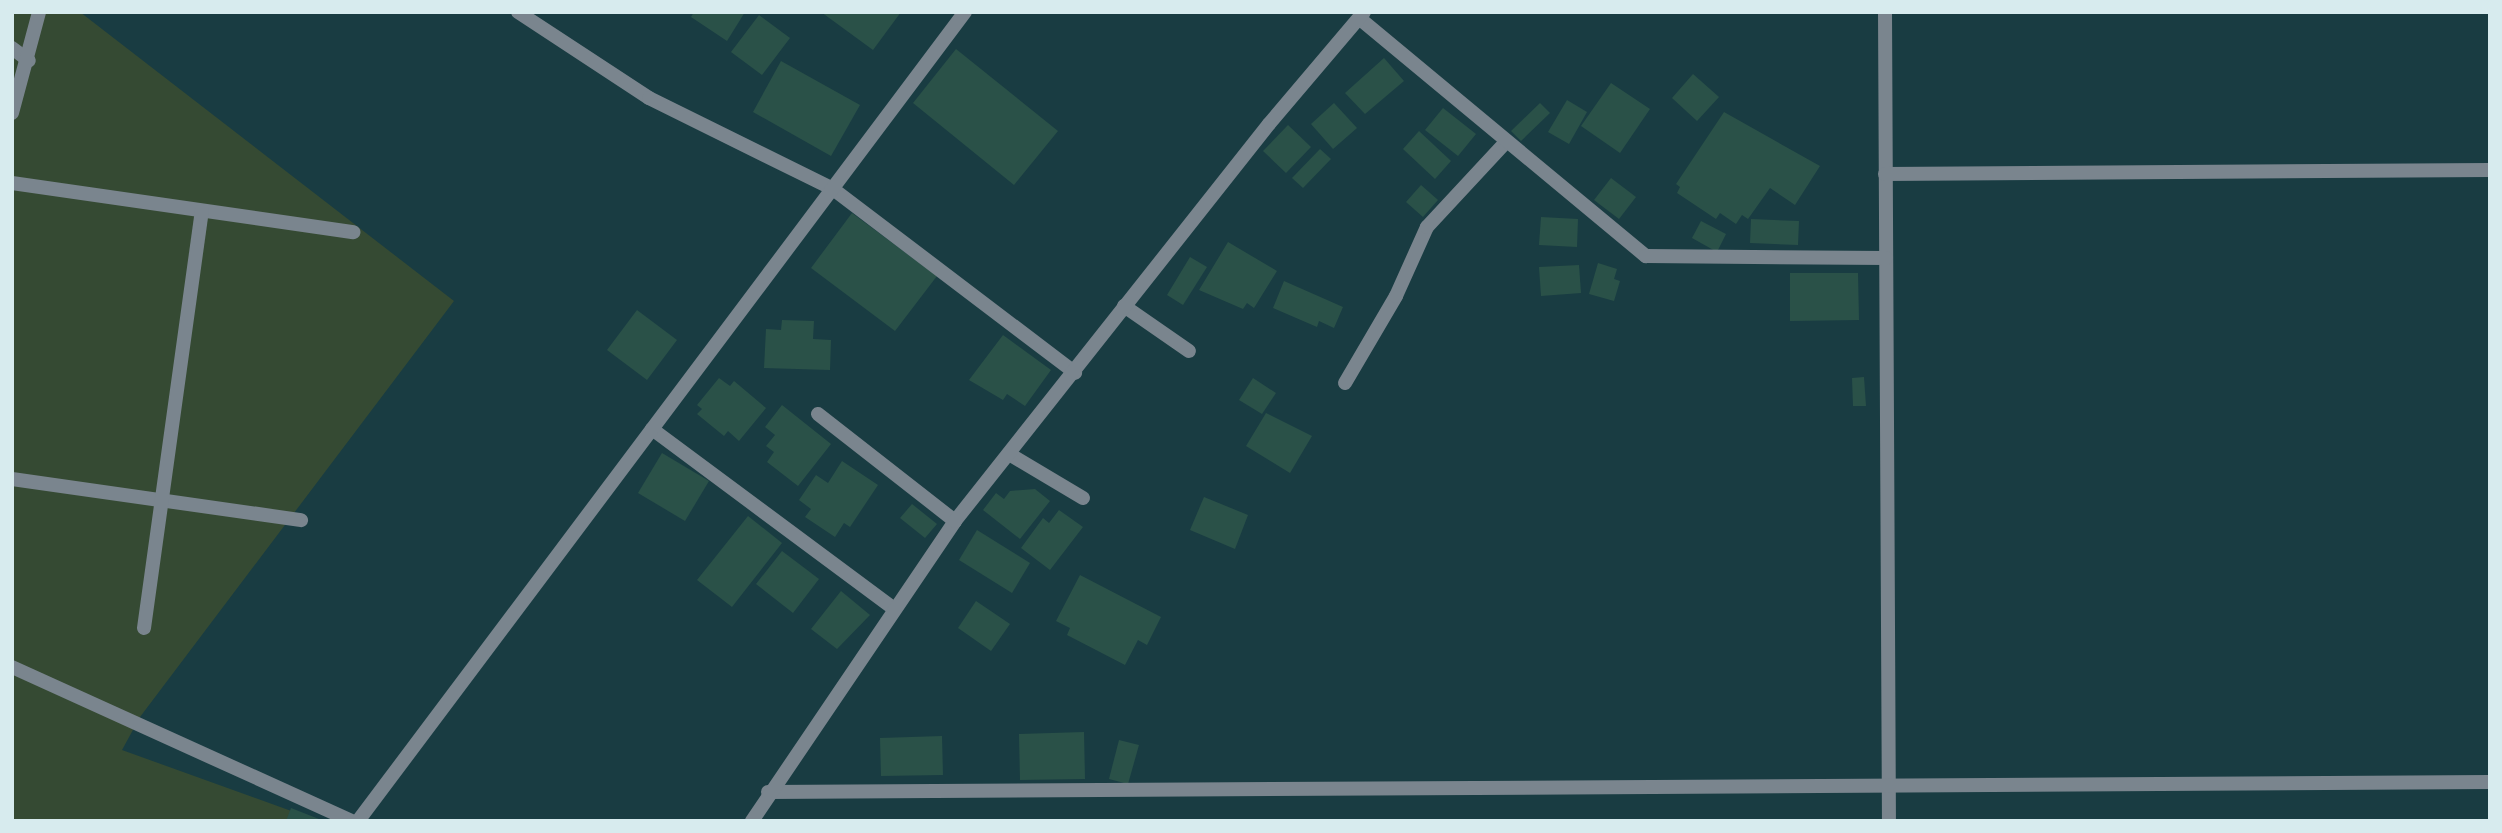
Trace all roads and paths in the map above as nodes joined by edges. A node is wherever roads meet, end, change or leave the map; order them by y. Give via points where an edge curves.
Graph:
1 (39, 12) edge
2 (518, 12) edge
3 (965, 12) edge
4 (1885, 12) edge
5 (1362, 15) edge
6 (12, 48) edge
7 (29, 61) junction
8 (12, 113) edge
9 (1507, 141) junction
10 (2490, 170) edge
11 (1885, 174) junction
12 (12, 183) edge
13 (833, 189) junction
14 (202, 211) junction
15 (354, 232) dead end
16 (1886, 258) junction
17 (1124, 306) junction
18 (1189, 351) dead end
19 (1075, 373) junction
20 (1345, 383) dead end
21 (818, 414) dead end
22 (652, 429) junction
23 (1009, 454) junction
24 (12, 479) edge
25 (1083, 498) dead end
26 (162, 500) junction
27 (301, 520) dead end
28 (955, 521) junction
29 (893, 608) junction
30 (144, 628) dead end
31 (12, 667) edge
32 (2490, 782) edge
33 (1889, 787) junction
34 (768, 792) junction
35 (351, 821) edge
36 (358, 821) edge
37 (752, 821) edge
38 (1889, 821) edge

1 - 7 street
2 - 13 street via 649,98
3 - 13 street
4 - 11 street
5 - 9 street
5 - 17 street
6 - 7 street
7 - 8 street
9 - 16 street via 1646,256
9 - 20 street via 1427,227 1396,296
10 - 11 street
11 - 16 street
12 - 14 street
13 - 19 street
13 - 22 street
14 - 15 street
14 - 26 street
16 - 33 street
17 - 18 street
17 - 19 street
19 - 23 street
21 - 28 street
22 - 29 street
22 - 36 street
23 - 25 street
23 - 28 street
24 - 26 street
26 - 27 street
26 - 30 street
28 - 29 street
29 - 34 street
31 - 35 street
32 - 33 street
33 - 34 street
33 - 38 street
34 - 37 street

